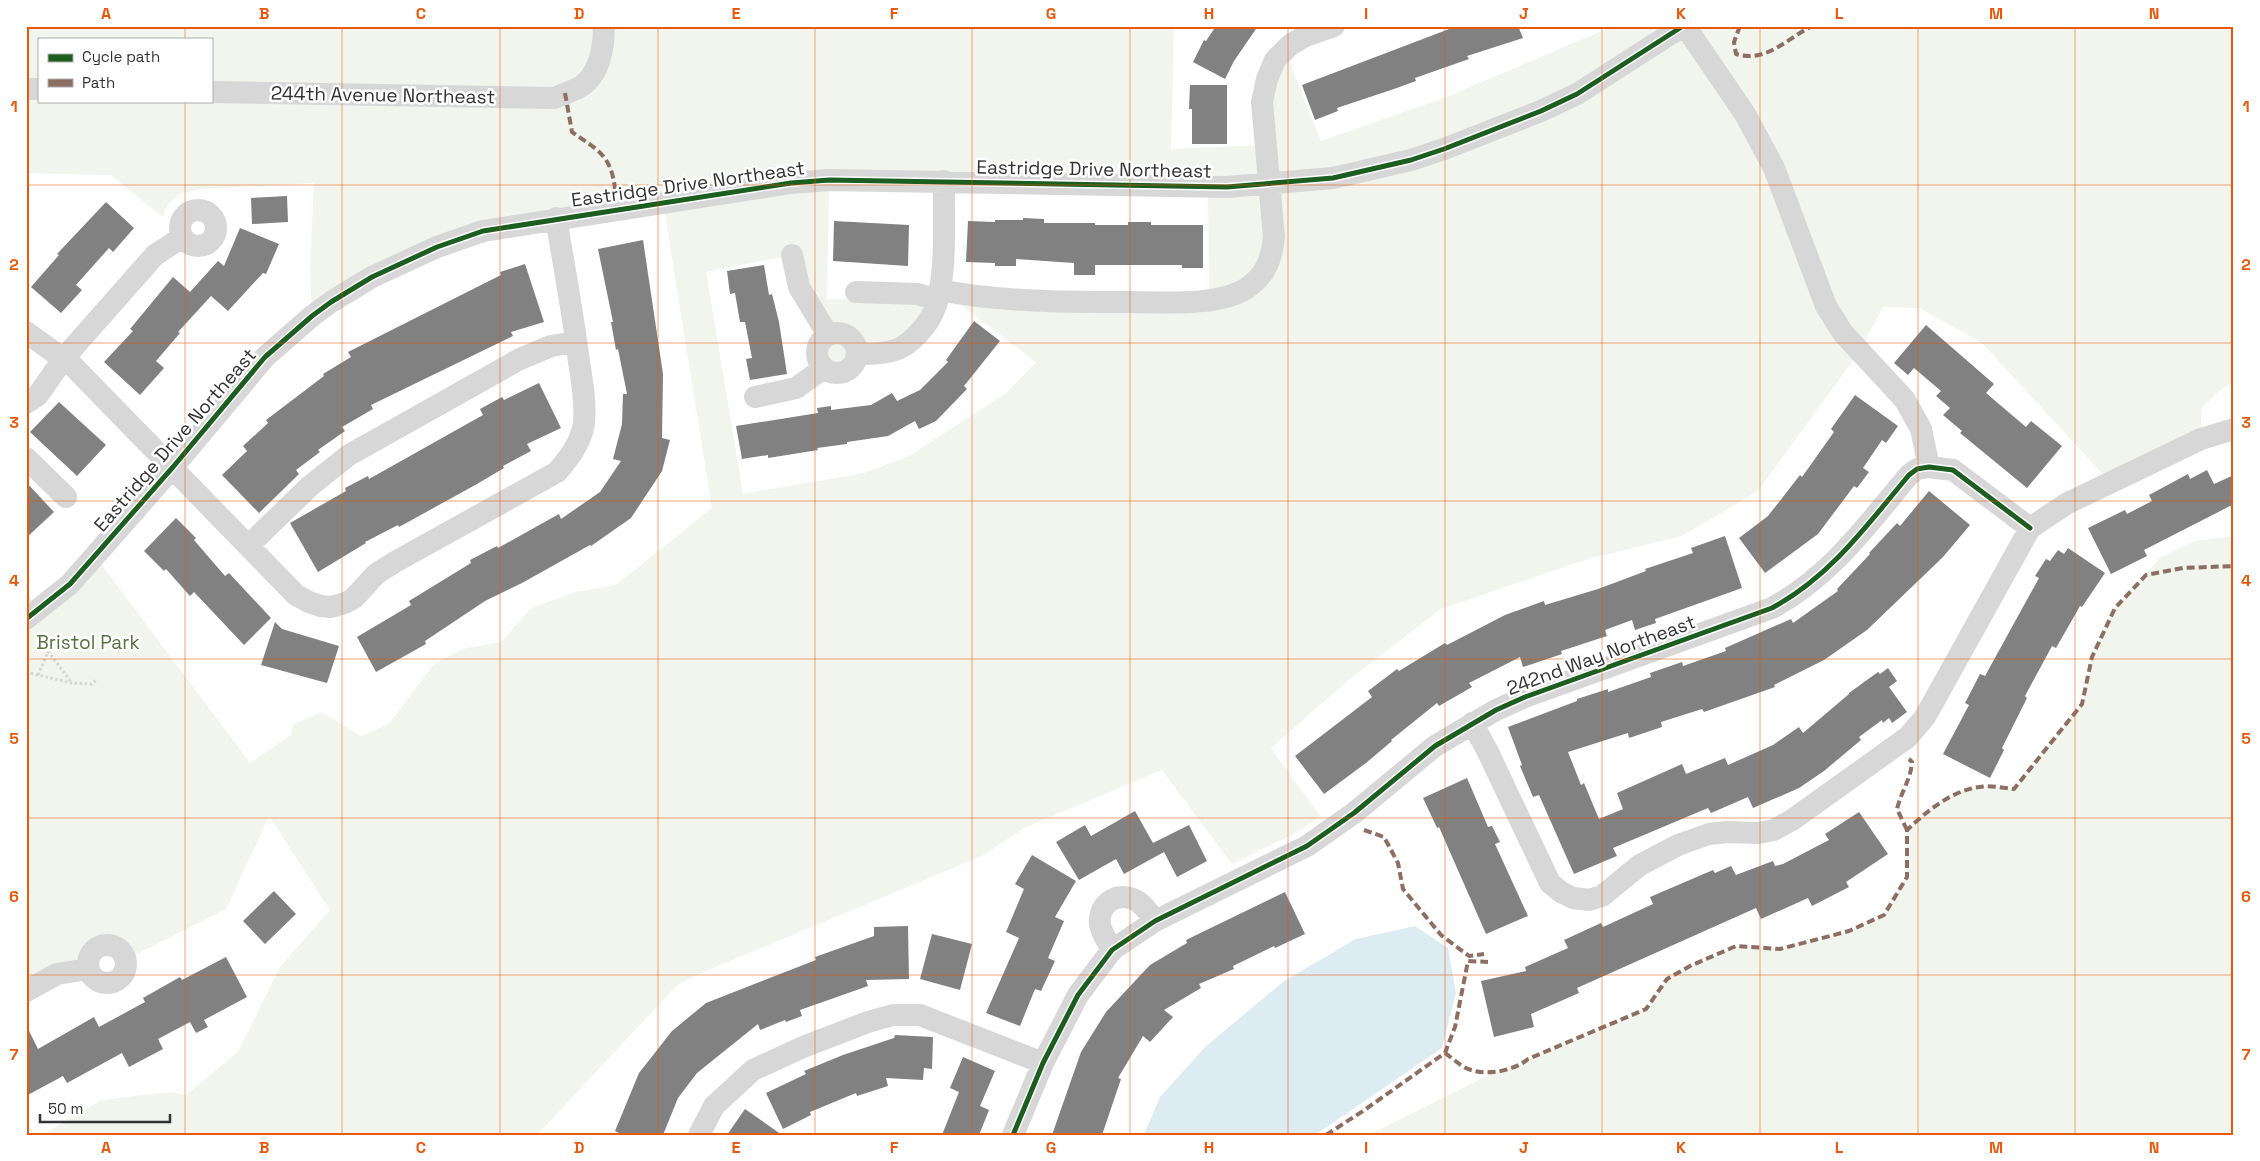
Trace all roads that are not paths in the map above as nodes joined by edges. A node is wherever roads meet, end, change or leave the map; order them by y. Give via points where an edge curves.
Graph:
1 (604, 26) edge
2 (1334, 26) edge
3 (1684, 26) edge
4 (212, 92) edge
5 (944, 181) junction
6 (1269, 184) junction
7 (556, 218) junction
8 (181, 238) dead end
9 (792, 255) dead end
10 (856, 292) dead end
11 (938, 295) junction
12 (26, 332) edge
13 (828, 336) junction
14 (576, 342) junction
15 (857, 354) junction
16 (64, 358) junction
17 (824, 368) junction
18 (755, 397) dead end
19 (26, 403) edge
20 (2234, 429) edge
21 (26, 458) edge
22 (173, 467) junction
23 (1929, 467) junction
24 (66, 497) dead end
25 (2030, 528) junction
26 (249, 545) junction
27 (32, 614) edge
28 (1472, 723) junction
29 (1155, 921) junction
30 (1112, 950) junction
31 (88, 969) dead end
32 (26, 991) edge
33 (1043, 1063) junction
34 (699, 1134) edge
35 (1013, 1135) edge

1 - 4 street, 244th Avenue Northeast via 602,53 594,72 582,86 555,98
2 - 6 street via 1290,45 1275,60 1267,79 1262,102
3 - 6 street, Eastridge Drive Northeast via 1577,94 1503,127 1444,149 1373,169 1333,178
3 - 23 street via 1716,69 1774,168 1826,306 1843,333 1905,400 1921,429
5 - 6 street, Eastridge Drive Northeast via 1227,187
5 - 7 street, Eastridge Drive Northeast via 829,180 791,183
5 - 11 street
6 - 11 street via 1274,237 1272,257 1255,282 1235,293 1196,302 1047,302
7 - 14 street
7 - 22 street, Eastridge Drive Northeast via 483,231 438,247 372,277 331,302 265,357
8 - 16 street via 155,256
9 - 13 street via 799,287
10 - 11 street
11 - 15 street via 934,311 924,325 900,348 878,354
12 - 16 street
13 - 15 street via 846,335 855,344
13 - 17 street via 818,351
14 - 26 street via 551,346 520,359 349,456 310,486
14 - 26 street via 584,423 571,456 545,480 376,574 354,598 332,607 321,606 296,595
15 - 17 street via 856,362 847,371 836,373
16 - 19 street via 38,394
16 - 22 street
17 - 18 street via 796,388
20 - 25 street via 2201,438 2083,495
21 - 24 street
22 - 26 street
22 - 27 street, Eastridge Drive Northeast via 70,584
23 - 25 street via 1953,470
23 - 28 street, 242nd Way Northeast via 1909,475 1861,535 1793,597 1772,608 1525,697
25 - 28 street via 1925,717 1908,737 1809,810 1774,830 1709,834 1678,845 1650,858 1602,896 1589,900 1573,898 1550,883
28 - 29 street, 242nd Way Northeast via 1435,746 1361,808 1307,846
29 - 30 street, 242nd Way Northeast
29 - 30 street via 1144,906 1133,899 1117,897 1106,903 1100,915 1100,927
30 - 33 street, 242nd Way Northeast via 1078,995
31 - 32 street via 57,974
33 - 34 street via 920,1015 893,1014 803,1047 753,1070 714,1106
33 - 35 street, 242nd Way Northeast

